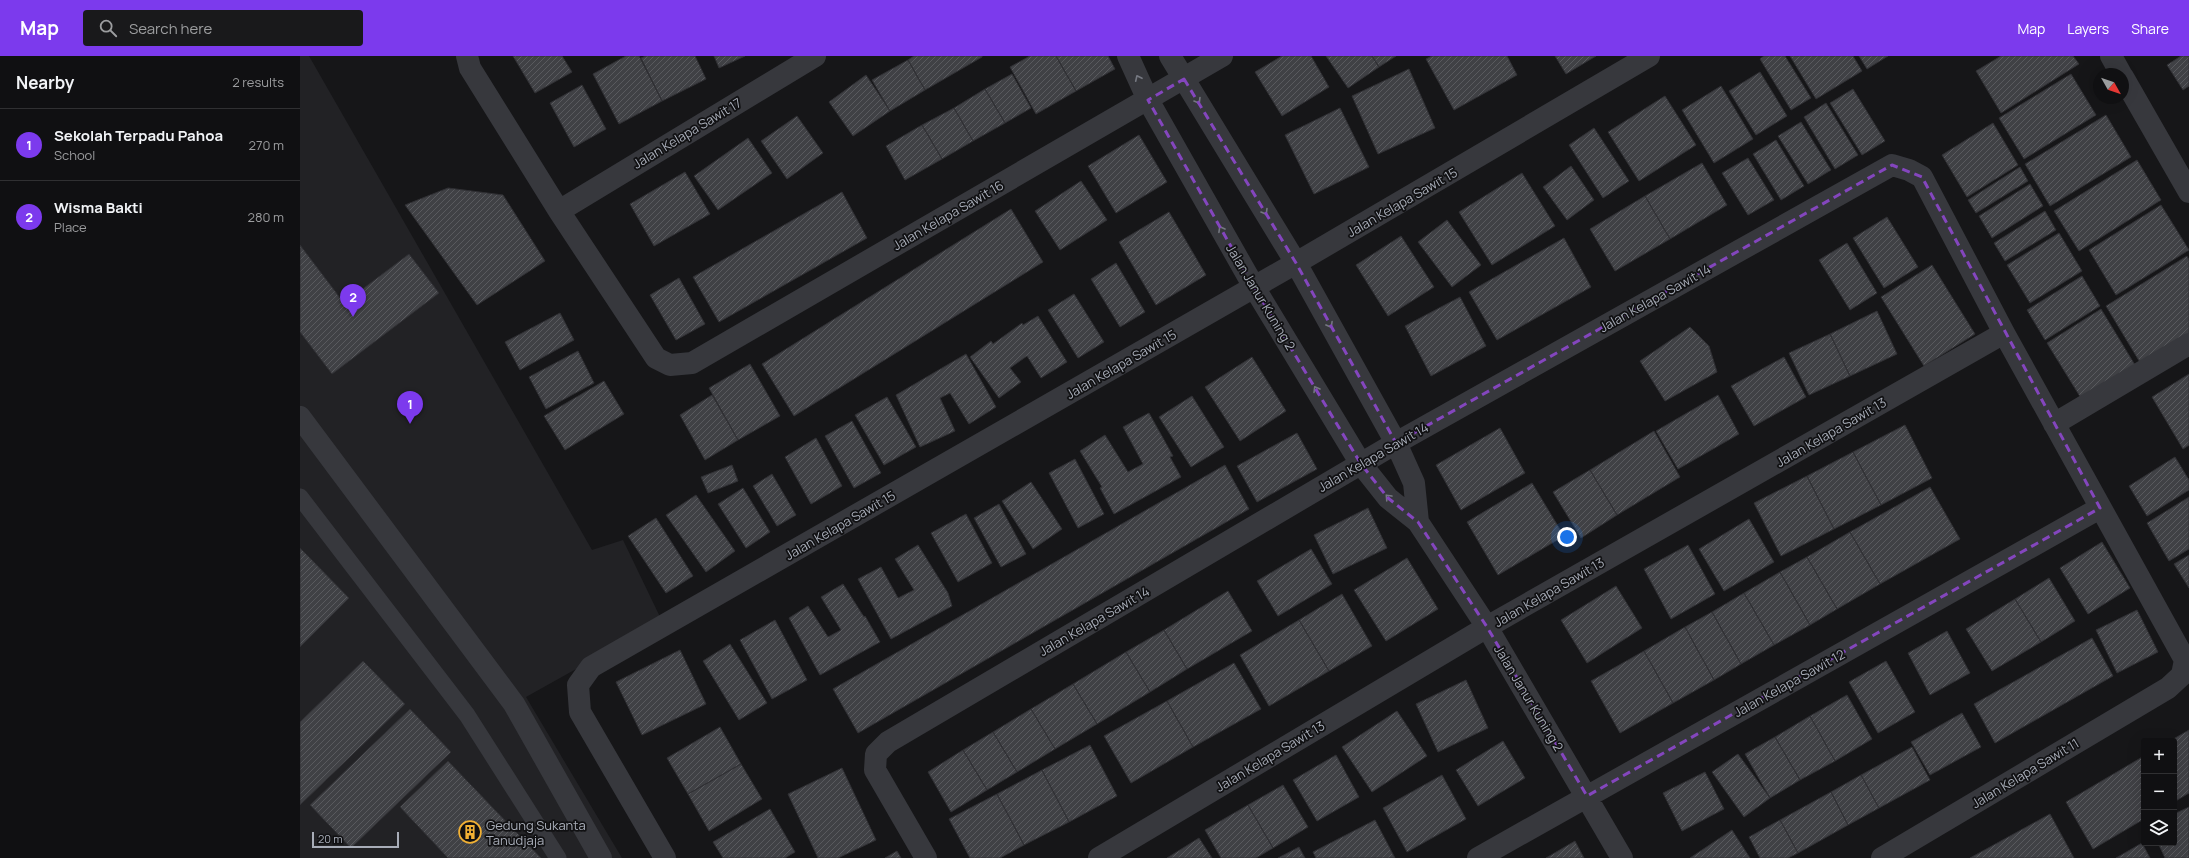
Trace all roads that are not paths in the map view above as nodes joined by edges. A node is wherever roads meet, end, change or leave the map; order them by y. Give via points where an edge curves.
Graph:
1 (468, 56) edge
2 (814, 56) edge
3 (1128, 56) edge
4 (1170, 56) edge
5 (1222, 56) edge
6 (1649, 56) edge
7 (2111, 56) edge
8 (2118, 68) edge
9 (1184, 79) junction
10 (2129, 87) edge
11 (1148, 100) junction
12 (1892, 165) joint
13 (2189, 192) edge
14 (560, 210) junction
15 (1296, 264) junction
16 (1254, 287) junction
17 (2004, 333) junction
18 (2189, 344) edge
19 (300, 417) edge
20 (2054, 424) junction
21 (1396, 443) junction
22 (1361, 464) junction
23 (300, 498) edge
24 (2100, 508) junction
25 (1418, 522) junction
26 (1487, 627) junction
27 (1587, 796) junction
28 (558, 858) edge
29 (601, 858) edge
30 (665, 858) edge
31 (926, 858) edge
32 (1099, 858) edge
33 (1478, 858) edge
34 (1622, 858) edge
35 (1882, 858) edge

1 - 14 street via 470,68
2 - 14 street, Jalan Kelapa Sawit 17
11 -> 3 street, Jalan Janur Kuning 2
4 - 9 street, Jalan Janur Kuning 2
5 - 9 street, Jalan Kelapa Sawit 16
6 - 15 street, Jalan Kelapa Sawit 15
7 - 8 street
9 - 11 street, Jalan Kelapa Sawit 16
9 -> 15 street, Jalan Janur Kuning 2
10 - 13 street
11 - 14 street, Jalan Kelapa Sawit 16 via 692,363 670,365 656,358
16 -> 11 street, Jalan Janur Kuning 2
12 - 17 street, Jalan Kelapa Sawit 11 via 1910,170 1922,177
12 - 21 street, Jalan Kelapa Sawit 14
15 - 16 street, Jalan Kelapa Sawit 15
15 -> 21 street, Jalan Janur Kuning 2
22 -> 16 street, Jalan Janur Kuning 2
16 - 30 street, Jalan Kelapa Sawit 15 via 591,667 578,685 580,712
17 - 20 street, Jalan Kelapa Sawit 11
17 - 26 street, Jalan Kelapa Sawit 13
18 - 20 street
19 - 29 street via 514,704
20 - 24 street, Jalan Kelapa Sawit 11
21 - 22 street, Jalan Kelapa Sawit 14
21 - 25 street, Jalan Janur Kuning 2 via 1414,483
25 -> 22 street, Jalan Janur Kuning 2 via 1388,498
22 - 31 street, Jalan Kelapa Sawit 14 via 888,742 876,754 875,770
23 - 28 lane via 467,715
24 - 27 street, Jalan Kelapa Sawit 12
24 - 35 street, Jalan Kelapa Sawit 11 via 2185,660 2182,675 2168,688
25 - 26 street, Jalan Janur Kuning 2
26 - 27 street, Jalan Janur Kuning 2
26 - 32 street, Jalan Kelapa Sawit 13
27 - 33 street, Jalan Kelapa Sawit 12
27 - 34 street, Jalan Janur Kuning 2

